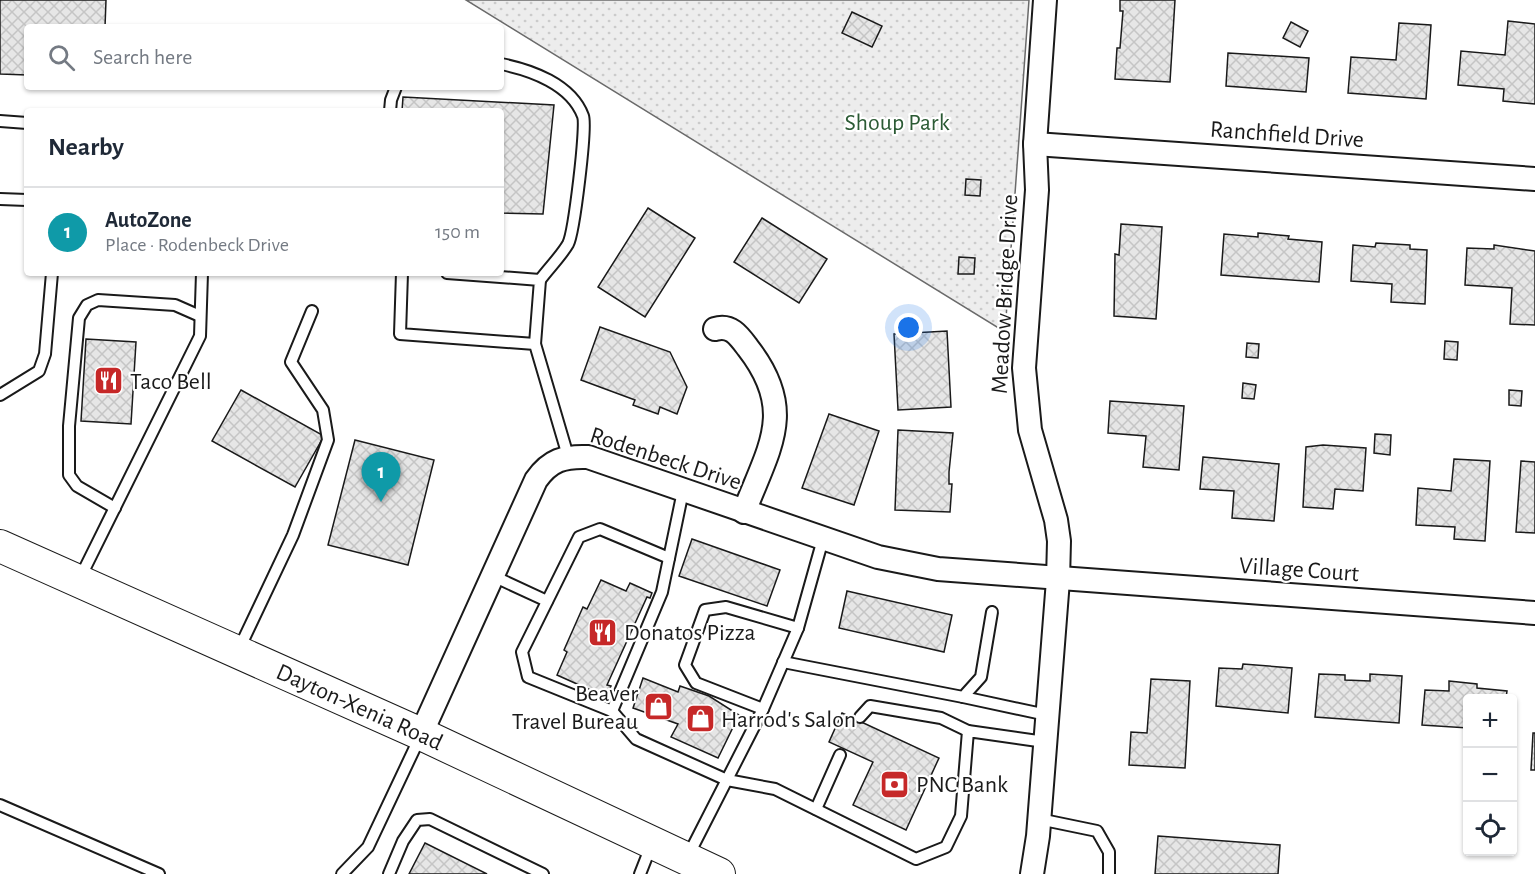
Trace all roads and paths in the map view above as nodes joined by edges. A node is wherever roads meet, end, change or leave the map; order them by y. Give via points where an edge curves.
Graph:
1 (1045, 0) edge
2 (504, 65) edge
3 (395, 90) edge
4 (390, 108) edge
5 (0, 121) edge
6 (24, 123) edge
7 (1035, 144) junction
8 (1535, 178) edge
9 (0, 199) edge
10 (24, 200) edge
11 (52, 276) edge
12 (202, 276) edge
13 (402, 276) edge
14 (487, 276) edge
15 (540, 280) junction
16 (312, 311) dead end
17 (200, 316) junction
18 (715, 329) dead end
19 (535, 344) junction
20 (0, 395) edge
21 (568, 456) junction
22 (683, 491) junction
23 (115, 508) junction
24 (744, 512) junction
25 (823, 539) junction
26 (0, 546) edge
27 (669, 558) junction
28 (493, 576) junction
29 (1058, 580) junction
30 (79, 581) junction
31 (547, 601) junction
32 (992, 612) dead end
33 (1535, 613) edge
34 (798, 628) junction
35 (237, 652) junction
36 (783, 662) junction
37 (963, 697) junction
38 (763, 709) junction
39 (612, 711) junction
40 (1047, 715) junction
41 (860, 717) dead end
42 (968, 731) junction
43 (421, 734) junction
44 (1045, 742) junction
45 (840, 755) dead end
46 (727, 780) junction
47 (0, 805) edge
48 (816, 809) junction
49 (1038, 819) junction
50 (652, 843) junction
51 (686, 859) junction
52 (159, 874) edge
53 (342, 874) edge
54 (389, 874) edge
55 (543, 874) edge
56 (640, 874) edge
57 (718, 874) edge
58 (1032, 874) edge
59 (1108, 874) edge

1 - 7 street, Meadow Bridge Drive
2 - 15 lane via 545,76 573,99 584,117 569,243
3 - 4 lane
5 - 6 lane
7 - 8 street, Ranchfield Drive
7 - 29 street, Meadow Bridge Drive via 1037,190 1024,368 1030,430 1056,520
9 - 10 lane
11 - 20 lane via 45,354 39,371
12 - 17 lane
13 - 19 lane via 400,334
14 - 15 lane
15 - 19 lane
16 - 35 lane via 291,362 323,410 328,441 292,535
17 - 23 lane via 200,336
17 - 23 lane via 175,305 98,300 87,306 79,318 69,426 69,475 77,486
18 - 24 street via 728,328 737,334 759,363 775,401 773,438
19 - 21 lane
21 - 22 street, Rodenbeck Drive via 588,457
21 - 28 street, Rodenbeck Drive via 552,463 537,480
22 - 24 street, Rodenbeck Drive
22 - 27 lane
23 - 30 lane
24 - 25 street, Rodenbeck Drive
25 - 29 street, Rodenbeck Drive via 878,557 938,569
25 - 34 lane
26 - 30 main road, Dayton-Xenia Road
27 - 31 lane via 600,529 579,537
27 - 39 lane via 662,592
28 - 31 lane
28 - 43 street, Rodenbeck Drive
29 - 33 street, Village Court
29 - 40 street, Meadow Bridge Drive
30 - 35 main road, Dayton-Xenia Road
31 - 39 lane via 522,652 528,677
32 - 37 lane via 981,677
34 - 36 lane
34 - 38 lane via 726,607 705,610 686,665 696,683
35 - 43 main road, Dayton-Xenia Road
36 - 37 lane
36 - 38 lane
37 - 40 lane
38 - 46 lane
39 - 46 lane via 636,739
40 - 44 street, Meadow Bridge Drive
41 - 42 lane via 870,706 941,718
42 - 44 lane
42 - 48 lane via 961,816 946,847 916,859
43 - 50 main road, Dayton-Xenia Road
43 - 53 lane via 368,847
44 - 49 street, Meadow Bridge Drive
45 - 48 lane
46 - 48 lane via 775,789
46 - 51 lane
47 - 52 lane
49 - 58 street, Meadow Bridge Drive
49 - 59 lane via 1097,831 1108,852
50 - 51 main road, Dayton-Xenia Road
50 - 56 lane
51 - 57 main road, Dayton-Xenia Road
54 - 55 lane via 417,820 430,819

